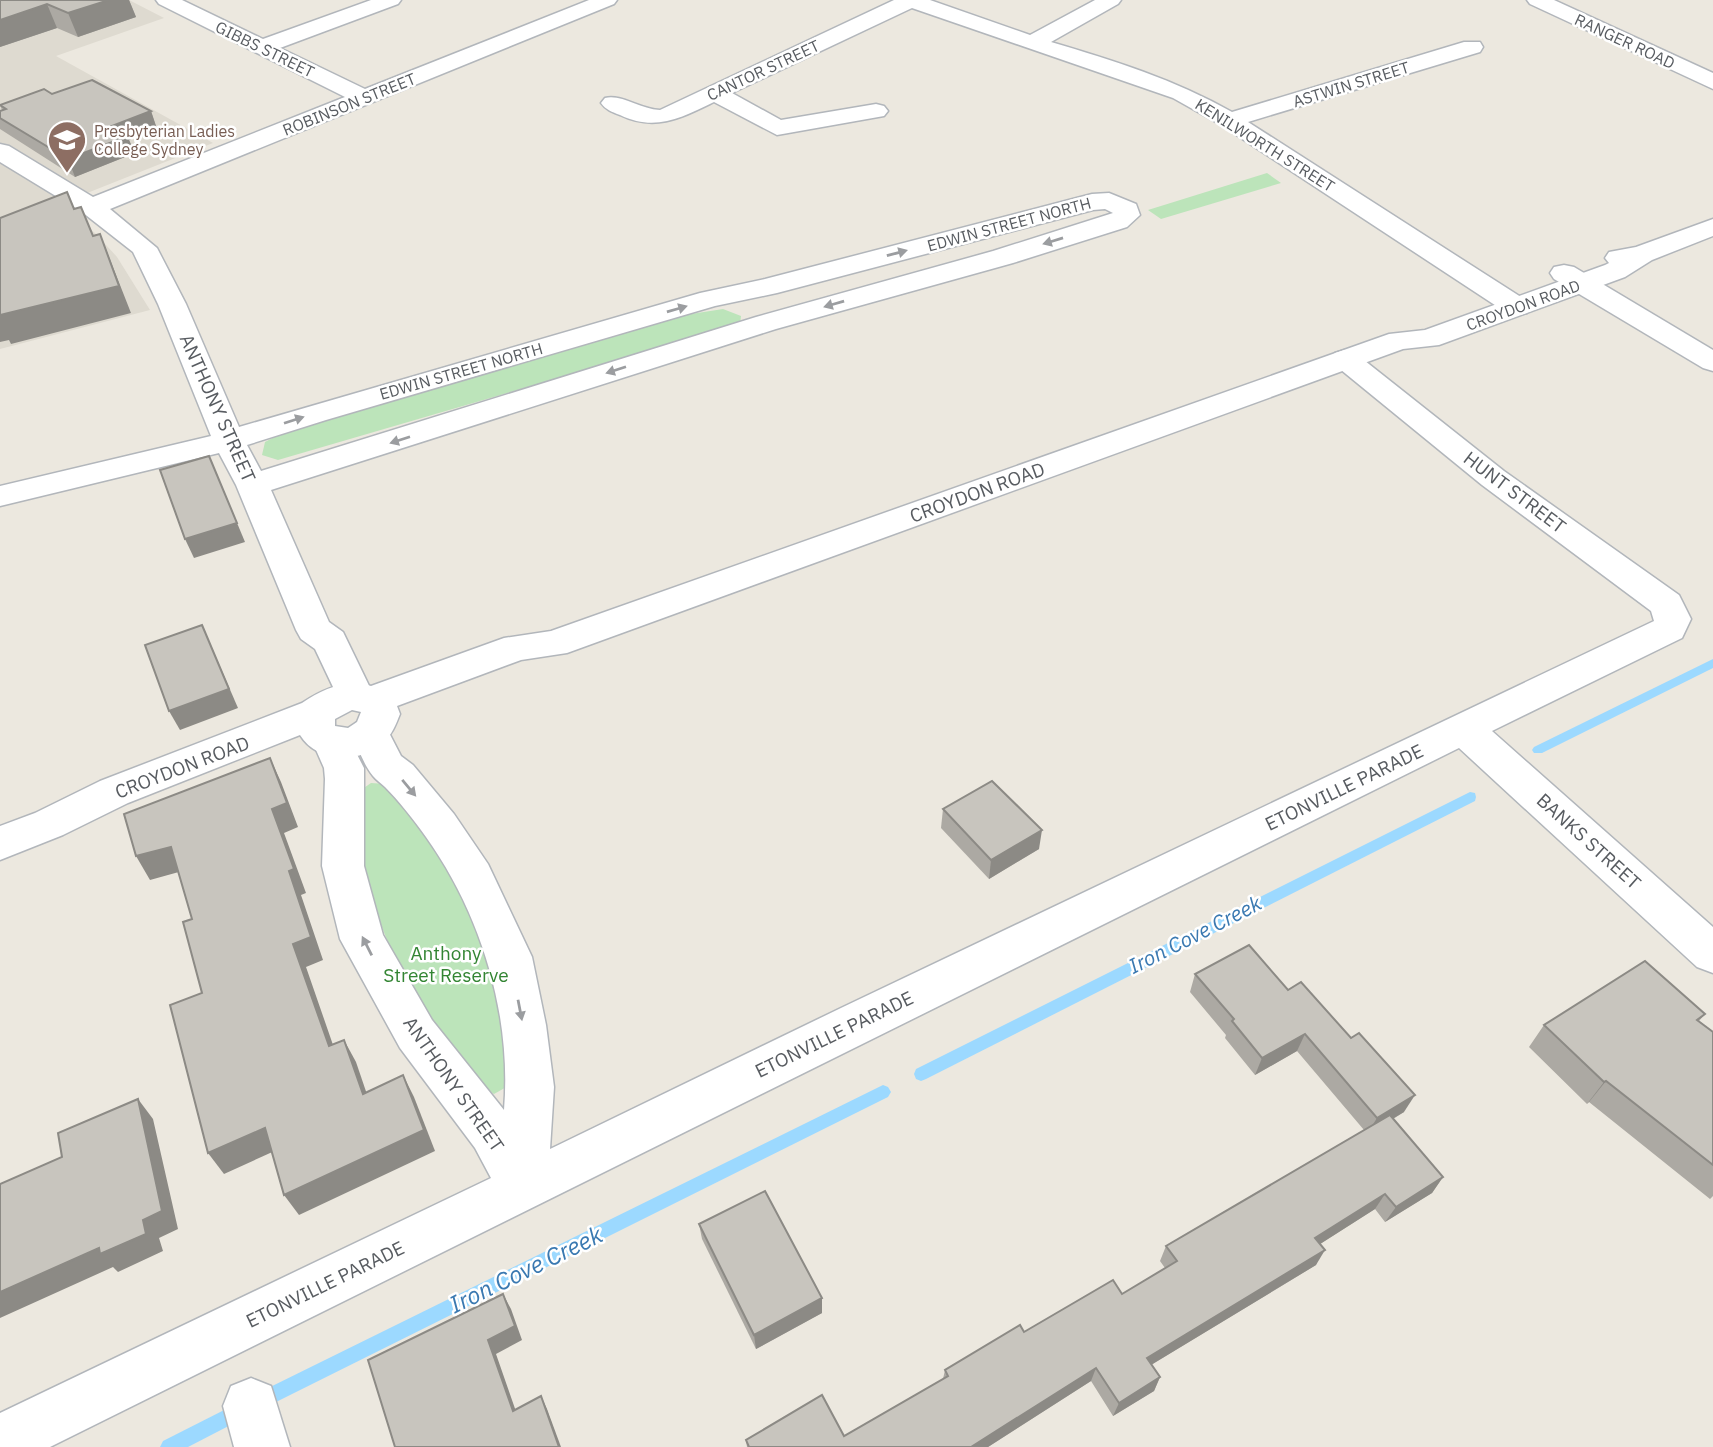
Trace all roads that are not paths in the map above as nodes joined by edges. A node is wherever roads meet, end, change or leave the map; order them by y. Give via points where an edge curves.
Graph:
1 (166, 0) edge
2 (391, 0) edge
3 (607, 0) edge
4 (911, 0) edge
5 (1111, 0) edge
6 (1537, 0) edge
7 (1032, 43) junction
8 (262, 47) junction
9 (1472, 47) dead end
10 (1701, 57) dead end
11 (1677, 65) junction
12 (1713, 82) edge
13 (715, 93) junction
14 (365, 98) junction
15 (613, 103) dead end
16 (876, 111) dead end
17 (1229, 120) junction
18 (0, 150) edge
19 (91, 207) junction
20 (1713, 227) edge
21 (1573, 278) junction
22 (1509, 301) junction
23 (1345, 359) junction
24 (1713, 362) edge
25 (229, 441) junction
26 (252, 485) junction
27 (0, 496) edge
28 (1669, 629) joint
29 (346, 719) junction
30 (1464, 729) junction
31 (0, 843) edge
32 (1713, 954) edge
33 (523, 1188) junction
34 (0, 1442) edge

1 - 8 street, GIBBS STREET
2 - 8 street
3 - 14 street, ROBINSON STREET
4 - 7 street, KENILWORTH STREET
4 - 13 street, CANTOR STREET
5 - 7 street
6 - 11 street, RANGER ROAD
7 - 17 street, KENILWORTH STREET via 1181,93
8 - 14 street, GIBBS STREET
9 - 17 street, ASTWIN STREET
10 - 11 street
11 - 12 street, RANGER ROAD
13 - 15 street, CANTOR STREET via 654,118
13 - 16 street via 777,128
14 - 19 street, ROBINSON STREET
17 - 22 street, KENILWORTH STREET
18 - 19 street, ANTHONY STREET
19 - 25 street, ANTHONY STREET via 144,248 175,309
20 - 21 street, CROYDON ROAD via 1642,254 1615,271
21 - 22 street, CROYDON ROAD
21 - 24 street
22 - 23 street, CROYDON ROAD via 1413,328 1399,340
23 - 28 street, HUNT STREET via 1493,478 1666,604 1673,619
23 - 29 street, CROYDON ROAD via 554,644 531,663 423,700
25 - 26 street, ANTHONY STREET
25 -> 26 street, EDWIN STREET NORTH via 710,299 1092,202 1109,201 1127,210 1124,218 1105,225 766,323
25 - 27 street, EDWIN STREET NORTH
26 - 29 street, ANTHONY STREET via 314,630 309,648 322,683
28 - 30 street, ETONVILLE PARADE
29 - 31 street, CROYDON ROAD via 123,811 49,824
33 -> 29 street, ANTHONY STREET via 492,1132 416,1034 362,939 343,866
29 -> 33 street, ANTHONY STREET via 440,825 474,876 510,957 530,1087
30 - 32 street, BANKS STREET
30 - 33 street, ETONVILLE PARADE
33 - 34 street, ETONVILLE PARADE

